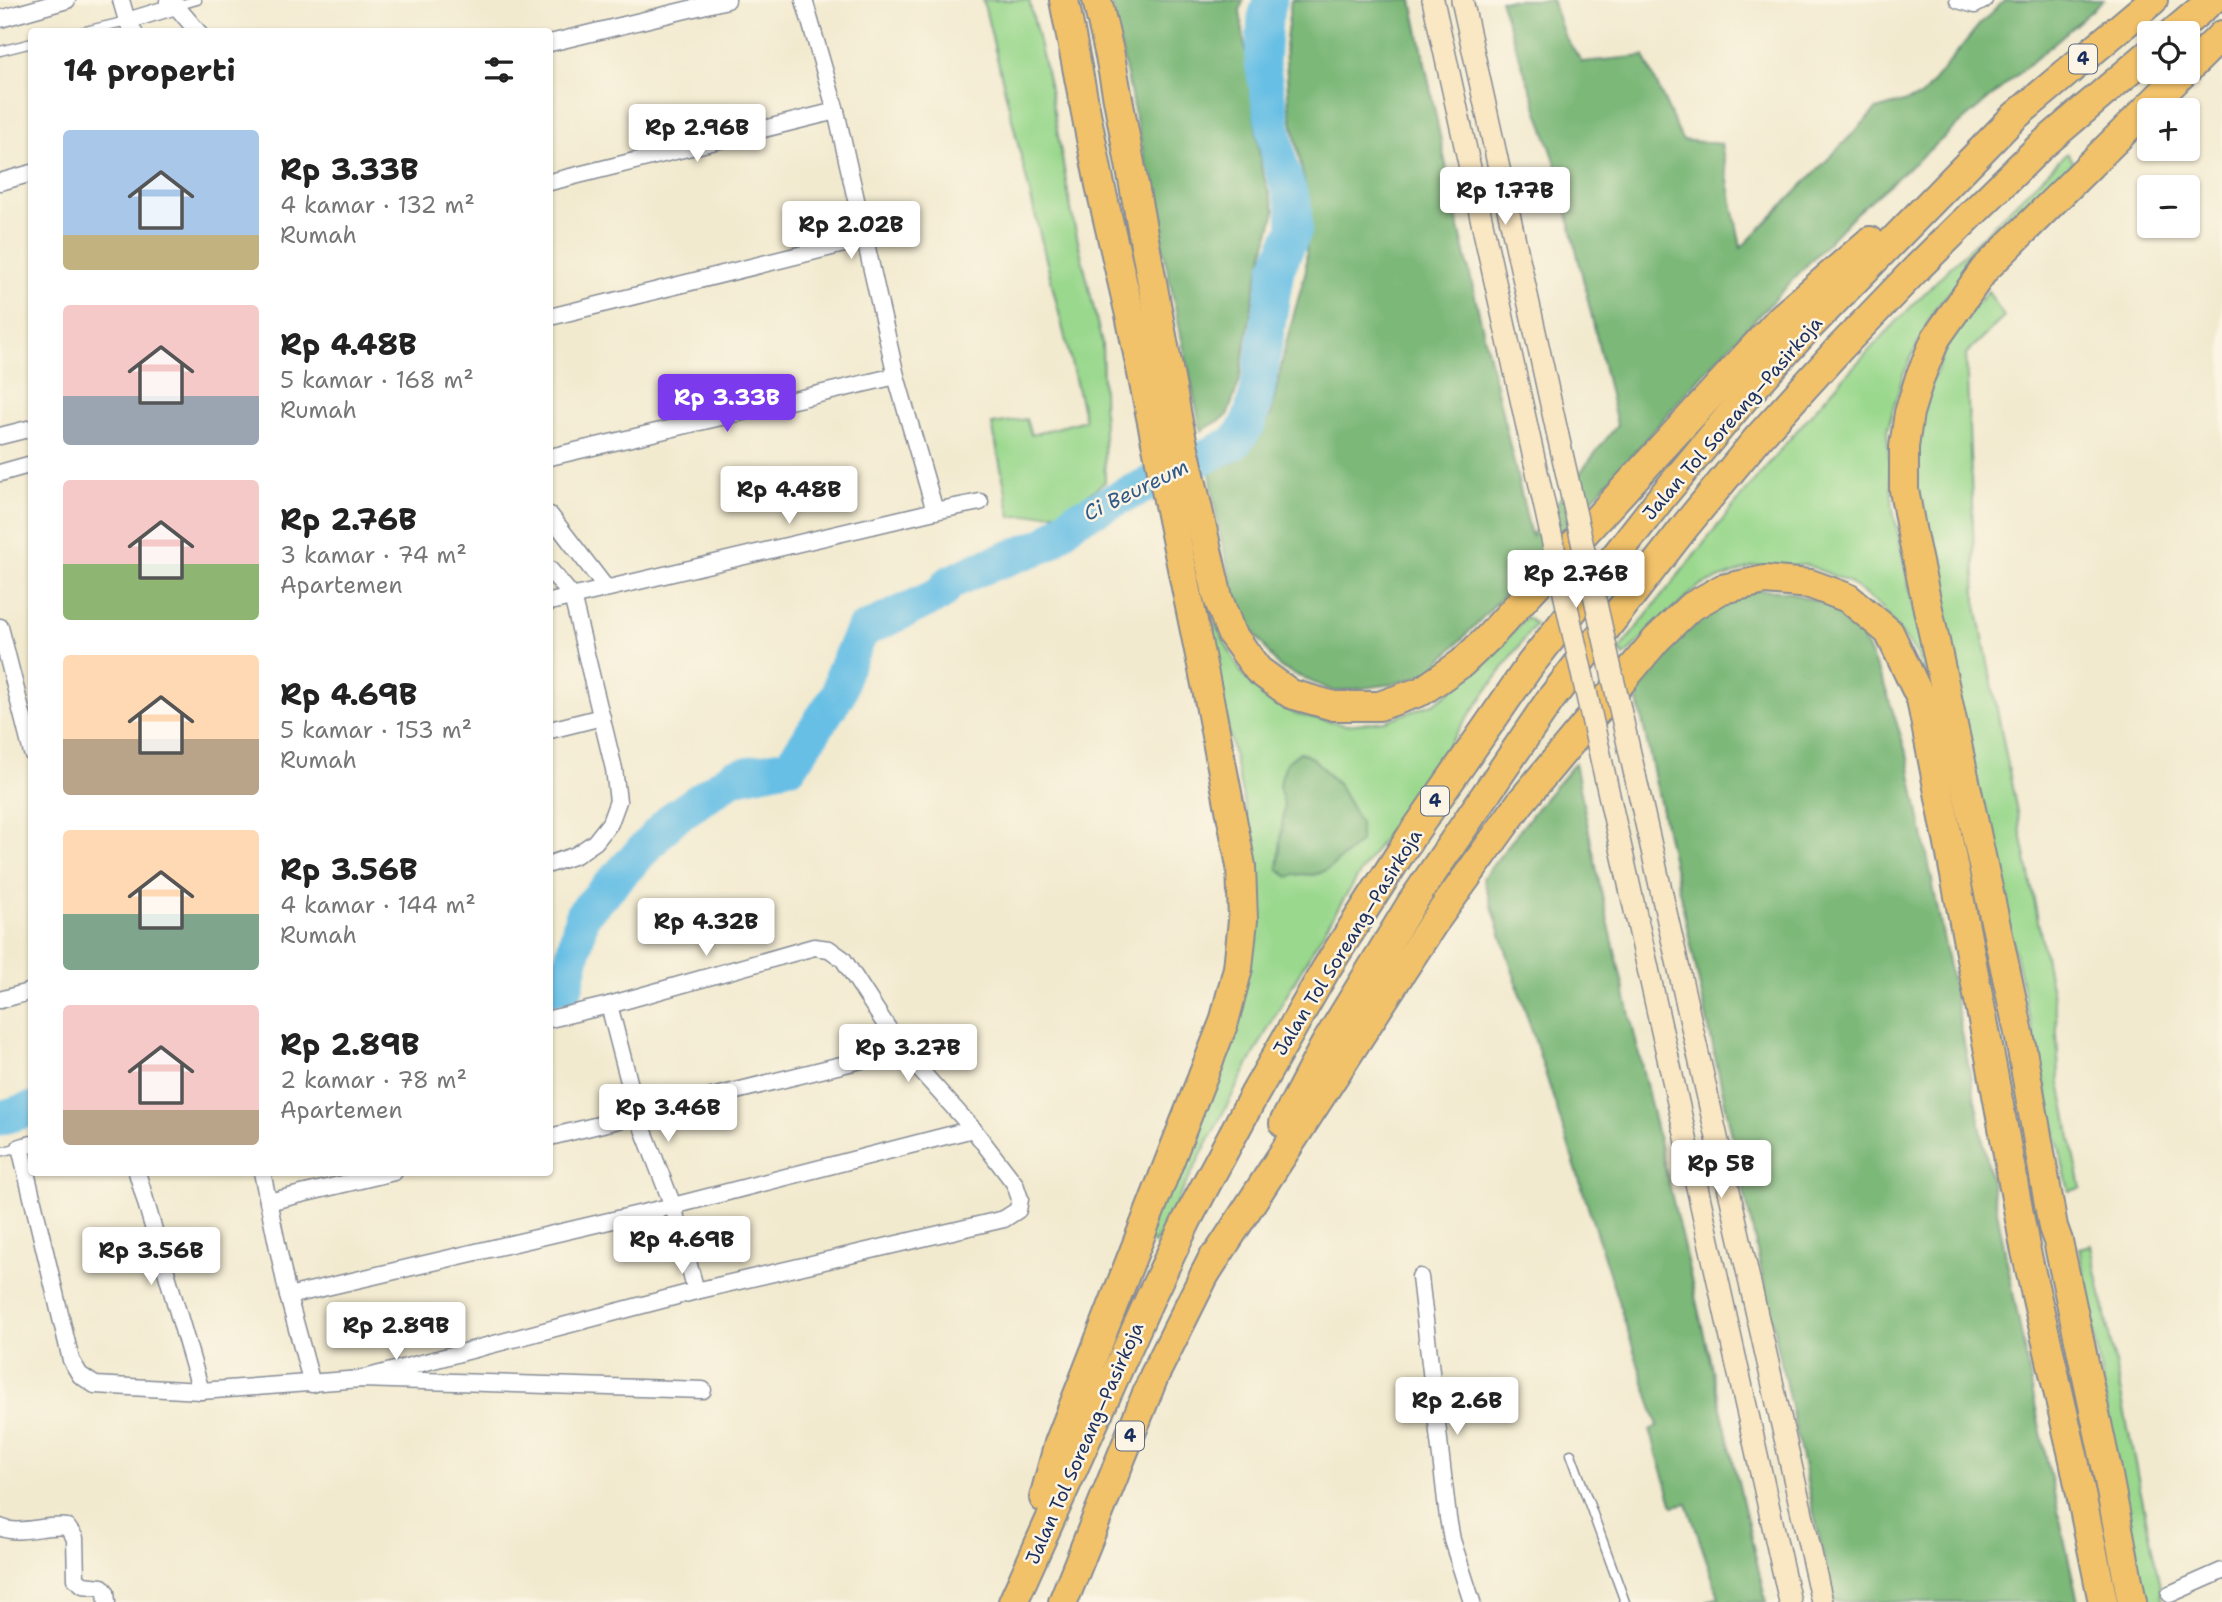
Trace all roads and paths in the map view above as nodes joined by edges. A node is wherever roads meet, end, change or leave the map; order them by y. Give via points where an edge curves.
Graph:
1 (67, 0) edge
2 (121, 0) edge
3 (197, 0) edge
4 (727, 0) edge
5 (804, 0) edge
6 (1064, 0) edge
7 (1097, 0) edge
8 (1433, 0) edge
9 (1462, 0) edge
10 (1958, 0) edge
11 (1984, 0) edge
12 (2153, 0) edge
13 (2212, 0) edge
14 (171, 3) edge
15 (0, 19) edge
16 (2187, 21) edge
17 (130, 26) edge
18 (194, 28) edge
19 (2222, 35) edge
20 (553, 42) edge
21 (28, 44) edge
22 (0, 51) edge
23 (2200, 56) edge
24 (2137, 64) edge
25 (2172, 84) edge
26 (836, 111) junction
27 (2014, 117) junction
28 (28, 174) edge
29 (553, 181) edge
30 (0, 182) edge
31 (864, 239) junction
32 (553, 316) edge
33 (896, 376) junction
34 (1166, 426) junction
35 (28, 429) edge
36 (0, 436) edge
37 (553, 456) edge
38 (28, 465) edge
39 (0, 472) edge
40 (980, 502) dead end
41 (935, 511) junction
42 (553, 519) edge
43 (553, 574) edge
44 (607, 587) junction
45 (572, 596) junction
46 (553, 601) edge
47 (0, 627) edge
48 (602, 717) junction
49 (553, 729) edge
50 (28, 737) edge
51 (553, 863) edge
52 (28, 992) edge
53 (0, 1000) edge
54 (609, 1004) junction
55 (553, 1018) edge
56 (902, 1050) junction
57 (638, 1116) junction
58 (973, 1129) junction
59 (553, 1136) edge
60 (26, 1146) edge
61 (0, 1152) edge
62 (32, 1176) edge
63 (138, 1176) edge
64 (263, 1176) edge
65 (377, 1176) edge
66 (268, 1202) junction
67 (673, 1206) junction
68 (1205, 1274) junction
69 (1420, 1277) dead end
70 (696, 1291) junction
71 (288, 1296) junction
72 (361, 1379) junction
73 (312, 1384) junction
74 (703, 1390) dead end
75 (201, 1391) junction
76 (1571, 1454) dead end
77 (0, 1527) edge
78 (2222, 1571) edge
79 (2170, 1594) dead end
80 (1015, 1598) edge
81 (107, 1602) edge
82 (1063, 1602) edge
83 (1472, 1602) edge
84 (1625, 1602) edge
85 (1790, 1602) edge
86 (1822, 1602) edge
87 (2103, 1602) edge
88 (2132, 1602) edge

1 - 15 street
2 - 17 street
3 - 14 lane
4 - 20 street
5 - 26 street
6 - 34 highway via 1130,315
7 - 34 highway via 1110,56
8 - 85 main road, bridge
9 - 86 main road, bridge
10 - 11 street via 1975,5
12 - 27 highway, Jalan Tol Soreang–Pasirkoja / 4
13 - 16 highway
14 - 17 street
14 - 18 street
19 - 23 highway
21 - 22 lane
24 - 68 highway, Jalan Tol Soreang–Pasirkoja / 4 via 2040,147 1839,349 1704,503 1550,700 1411,904 1325,1045
25 - 88 highway via 1984,270 1936,338 1909,413 1904,447 1904,490 1913,539 2020,1034 2053,1227
26 - 29 street
26 - 31 street
27 - 34 highway via 1781,318 1488,638 1422,691 1379,706 1334,706 1291,694 1258,670 1231,633
27 - 80 highway, Jalan Tol Soreang–Pasirkoja / 4 via 1746,396 1530,665 1410,838 1326,970 1187,1220
28 - 30 street
31 - 32 street
31 - 33 street
33 - 37 street
33 - 41 street
34 - 80 highway via 1174,535 1241,866 1243,920 1238,968 1224,1023 1059,1443
35 - 36 street
38 - 39 street
40 - 41 street
41 - 44 street
42 - 44 street
43 - 45 street
44 - 45 street
45 - 46 street
45 - 48 street
47 - 50 street
48 - 49 street
48 - 51 street via 618,801 610,823 595,842
52 - 53 street
54 - 55 street
54 - 56 street via 814,947 830,949 843,959
54 - 57 street
56 - 57 street
56 - 58 street
57 - 59 street
57 - 67 street
58 - 67 street
58 - 70 street via 1015,1184 1018,1210 1004,1219
60 - 61 lane
62 - 75 street via 71,1360 80,1375 95,1385
63 - 75 street
64 - 66 street
65 - 66 street
66 - 71 street
67 - 70 street
67 - 71 street
68 - 82 highway, Jalan Tol Soreang–Pasirkoja / 4 via 1154,1376
68 - 87 highway via 1464,880 1520,803 1656,640 1689,608 1722,589 1765,580 1810,584 1848,598 1889,632 1921,699 2025,1247
69 - 83 street via 1452,1540
70 - 72 street
71 - 73 street
72 - 73 street
72 - 74 street
73 - 75 street
76 - 84 lane
77 - 81 street via 10,1531 67,1527 75,1538 76,1579 83,1585 104,1588
78 - 79 street

